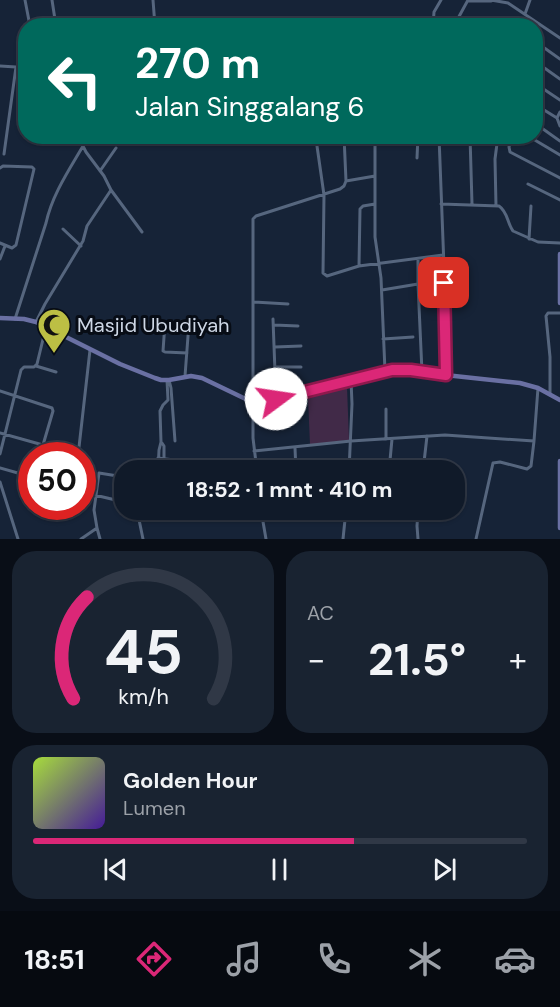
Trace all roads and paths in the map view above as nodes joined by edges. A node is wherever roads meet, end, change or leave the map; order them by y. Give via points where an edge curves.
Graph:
1 (25, 0) edge
2 (52, 0) edge
3 (153, 0) edge
4 (441, 0) edge
5 (468, 0) edge
6 (493, 0) edge
7 (530, 0) edge
8 (508, 1) edge
9 (525, 14) junction
10 (28, 18) edge
11 (55, 18) edge
12 (154, 18) edge
13 (434, 18) edge
14 (459, 18) edge
15 (531, 18) edge
16 (543, 26) edge
17 (560, 38) edge
18 (543, 47) edge
19 (560, 59) edge
20 (0, 66) edge
21 (543, 67) edge
22 (16, 68) joint
23 (560, 79) edge
24 (543, 89) edge
25 (560, 100) edge
26 (543, 109) edge
27 (560, 112) edge
28 (557, 118) junction
29 (560, 126) edge
30 (543, 129) edge
31 (560, 141) edge
32 (317, 144) edge
33 (344, 144) edge
34 (375, 144) edge
35 (418, 144) edge
36 (439, 144) edge
37 (470, 144) edge
38 (497, 144) edge
39 (510, 144) edge
40 (542, 144) edge
41 (83, 146) joint
42 (116, 148) dead end
43 (4, 154) dead end
44 (560, 154) edge
45 (417, 158) dead end
46 (0, 168) edge
47 (100, 171) junction
48 (375, 176) junction
49 (560, 178) edge
50 (346, 181) junction
51 (528, 184) dead end
52 (111, 190) junction
53 (324, 195) junction
54 (560, 200) edge
55 (375, 204) junction
56 (441, 204) junction
57 (472, 204) junction
58 (496, 206) junction
59 (531, 206) dead end
60 (63, 229) dead end
61 (142, 232) dead end
62 (529, 239) junction
63 (0, 243) edge
64 (560, 243) edge
65 (5, 246) junction
66 (81, 246) junction
67 (560, 254) edge
68 (443, 255) junction
69 (0, 259) edge
70 (418, 259) junction
71 (379, 264) junction
72 (359, 266) junction
73 (418, 284) junction
74 (382, 290) junction
75 (253, 303) junction
76 (560, 303) edge
77 (288, 304) dead end
78 (560, 313) edge
79 (0, 318) edge
80 (15, 319) junction
81 (273, 319) dead end
82 (36, 322) junction
83 (159, 323) dead end
84 (165, 323) junction
85 (274, 325) junction
86 (298, 326) dead end
87 (46, 327) junction
88 (413, 337) dead end
89 (383, 339) junction
90 (274, 346) junction
91 (301, 346) dead end
92 (90, 350) junction
93 (187, 353) junction
94 (36, 366) junction
95 (275, 367) junction
96 (302, 367) dead end
97 (385, 371) junction
98 (56, 372) dead end
99 (422, 372) junction
100 (446, 375) junction
101 (185, 376) junction
102 (168, 380) junction
103 (351, 380) junction
104 (538, 388) junction
105 (0, 391) edge
106 (15, 394) junction
107 (550, 395) junction
108 (276, 399) junction
109 (560, 399) edge
110 (254, 403) junction
111 (386, 409) dead end
112 (0, 433) edge
113 (6, 434) junction
114 (428, 436) junction
115 (386, 439) junction
116 (392, 439) junction
117 (175, 441) dead end
118 (351, 441) junction
119 (534, 441) junction
120 (33, 442) edge
121 (44, 442) edge
122 (80, 442) edge
123 (161, 442) junction
124 (295, 448) junction
125 (254, 451) junction
126 (0, 454) edge
127 (158, 458) joint
128 (164, 459) junction
129 (173, 460) edge
130 (255, 460) edge
131 (296, 460) edge
132 (350, 460) edge
133 (390, 460) edge
134 (425, 460) edge
135 (560, 461) edge
136 (0, 468) edge
137 (18, 473) edge
138 (114, 475) edge
139 (0, 482) edge
140 (96, 490) edge
141 (96, 495) edge
142 (114, 500) edge
143 (560, 511) edge
144 (96, 520) edge
145 (139, 520) edge
146 (263, 520) edge
147 (345, 520) edge
148 (417, 520) edge
149 (97, 528) junction
150 (560, 528) edge
151 (18, 539) edge
152 (81, 539) edge
153 (100, 539) edge
154 (143, 539) edge
155 (266, 539) edge
156 (342, 539) edge
157 (418, 539) edge
158 (476, 539) edge

1 - 10 street
2 - 11 street
3 - 12 street
4 - 13 street
5 - 6 street
5 - 14 street
6 - 8 street
7 - 9 street
8 - 9 street
9 - 15 street
16 - 17 street
18 - 19 street
20 - 22 street
21 - 23 street
22 - 43 street
24 - 25 street
26 - 28 street
27 - 28 street
28 - 29 street
30 - 31 street
32 - 53 street
33 - 50 street
34 - 48 street
35 - 45 street
36 - 56 street
37 - 57 street
38 - 58 street
39 - 49 street via 510,152
40 - 44 street
41 - 47 street
41 - 80 street via 48,210
42 - 47 street
46 - 65 street via 34,168 16,245
47 - 52 street
48 - 50 street
48 - 55 street
50 - 53 street via 341,189
51 - 54 street
52 - 61 street
52 - 66 street via 87,226
53 - 72 street via 323,274
53 - 75 street via 254,219
55 - 71 street
55 - 72 street via 360,210
56 - 57 street
56 - 68 street
57 - 58 street
58 - 62 street via 505,212 512,230
59 - 62 street
60 - 66 street
62 - 64 street
63 - 65 street
65 - 69 street
66 - 82 street
67 - 76 main road
68 - 70 street
68 - 100 street
70 - 71 street
70 - 73 street
71 - 72 street
71 - 74 street
73 - 74 street
73 - 99 street
74 - 89 street
75 - 77 street
75 - 110 street
78 - 107 street via 546,316
79 - 80 main road
80 - 82 main road
81 - 85 street
82 - 87 main road
83 - 84 street
84 - 93 street via 163,351
84 - 93 street via 189,322
85 - 86 street
85 - 90 street
87 - 92 main road
87 - 94 street
88 - 89 street
89 - 97 street
90 - 91 street
90 - 95 street
92 - 102 main road
92 - 122 street
93 - 101 street
94 - 98 street
94 - 106 street via 22,368
95 - 96 street
95 - 108 street
97 - 99 main road
97 - 103 main road
99 - 100 main road
100 - 104 main road
101 - 102 main road
101 - 110 main road via 202,378
102 - 117 street
102 - 123 street via 168,400 160,411
103 - 108 main road
103 - 118 street
104 - 107 main road
104 - 119 street
105 - 106 street
106 - 113 street
106 - 121 street via 52,408
107 - 109 main road
108 - 110 main road
110 - 125 street
111 - 115 street
112 - 113 street
113 - 120 street
113 - 126 street
114 - 116 street
114 - 119 street
114 - 134 street
115 - 116 street
115 - 118 street
116 - 133 street
118 - 124 street
118 - 132 street
119 - 158 street via 529,468 493,463
123 - 127 street
123 - 128 street
124 - 125 street
124 - 131 street
125 - 130 street
127 - 128 street
128 - 129 street
135 - 143 main road
136 - 137 street
138 - 140 street via 99,473
139 - 151 street
141 - 142 street
143 - 150 main road
144 - 149 street
145 - 154 street
146 - 155 street
147 - 156 street
148 - 157 street
149 - 152 street
149 - 153 street

